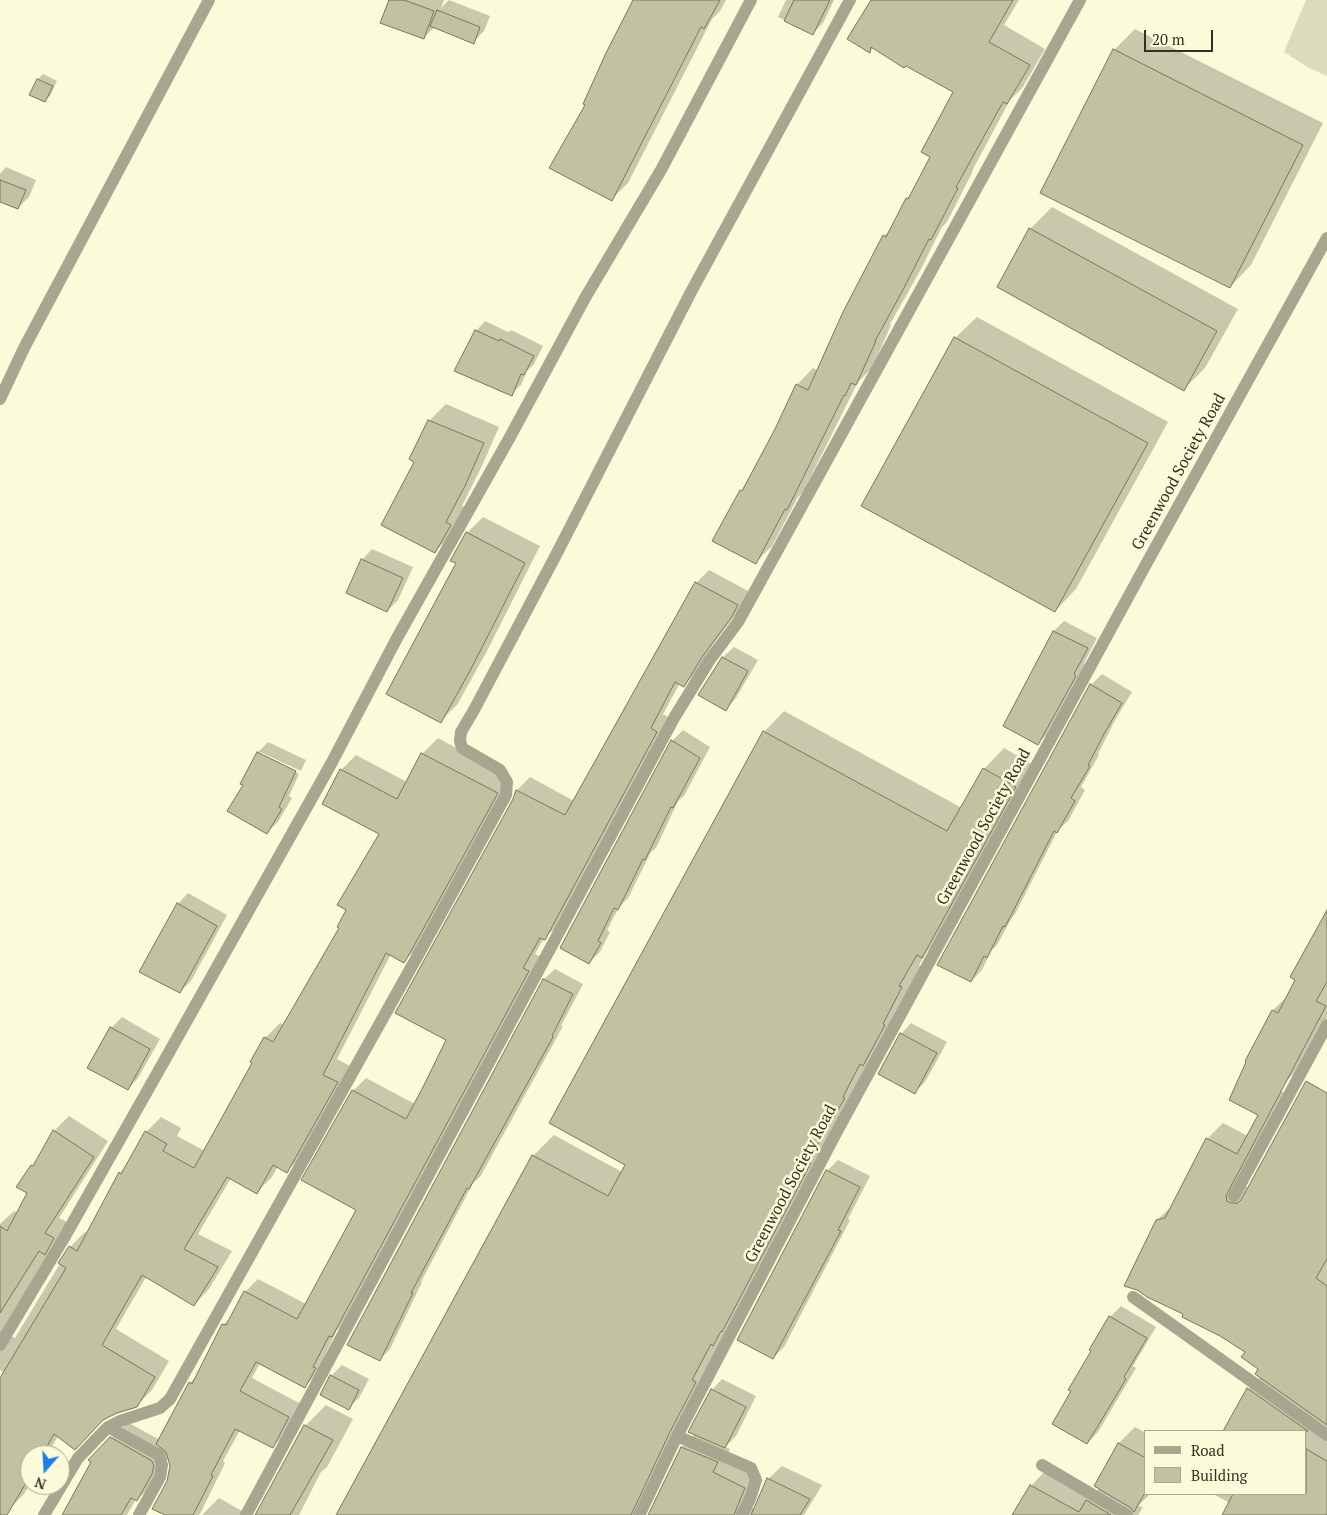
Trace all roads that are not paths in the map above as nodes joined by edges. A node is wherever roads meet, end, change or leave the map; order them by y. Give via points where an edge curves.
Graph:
1 (209, 0) edge
2 (751, 0) edge
3 (850, 0) edge
4 (1080, 0) edge
5 (1327, 238) edge
6 (0, 399) edge
7 (1327, 1025) edge
8 (1234, 1196) dead end
9 (1133, 1297) dead end
10 (0, 1345) edge
11 (108, 1427) junction
12 (1327, 1435) edge
13 (677, 1436) junction
14 (1042, 1465) dead end
15 (44, 1515) edge
16 (139, 1515) edge
17 (246, 1515) edge
18 (639, 1515) edge
19 (742, 1515) edge
20 (1127, 1515) edge

1 - 6 street
2 - 10 street via 660,170 585,298 397,638 331,764
3 - 11 street via 692,290 461,732 462,748 500,770 507,782 506,795 170,1399 160,1408
4 - 17 street via 738,622 674,718
5 - 13 street, Greenwood Society Road via 835,1136
7 - 8 street
9 - 12 street
11 - 15 street via 78,1458
11 - 16 street via 159,1455 162,1465 160,1477
13 - 18 street, Greenwood Society Road
13 - 19 street via 751,1468 756,1480
14 - 20 street

